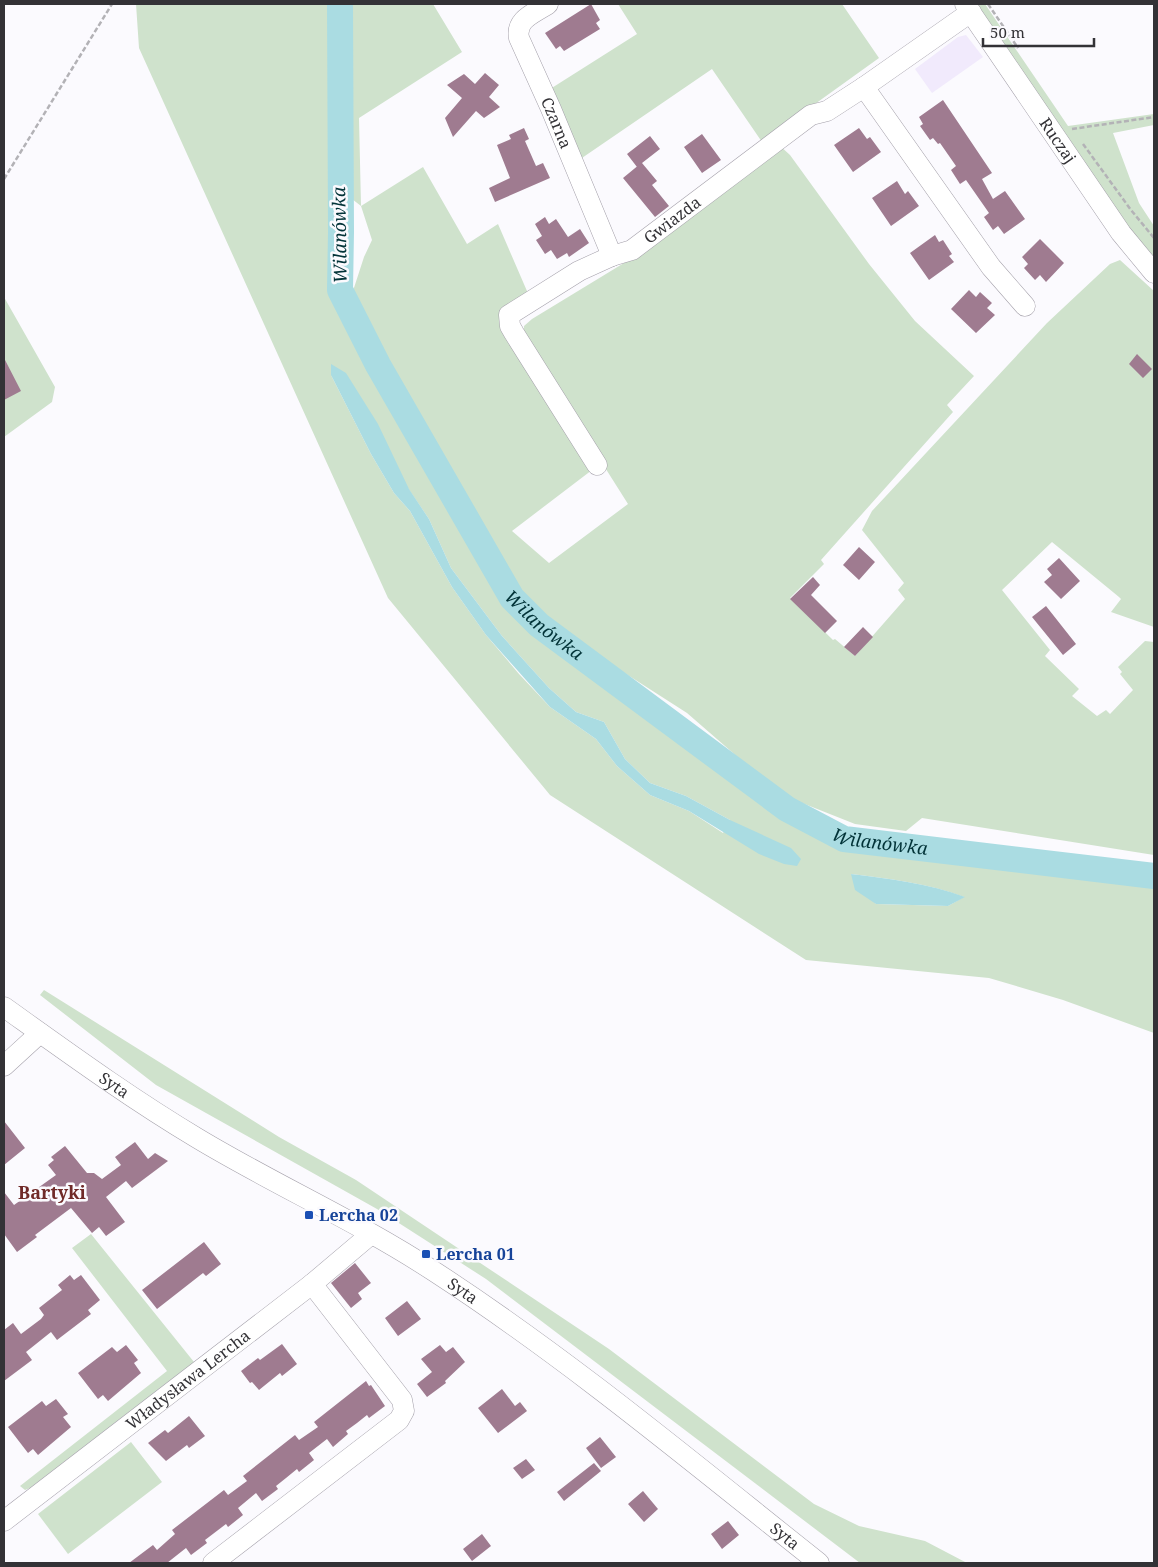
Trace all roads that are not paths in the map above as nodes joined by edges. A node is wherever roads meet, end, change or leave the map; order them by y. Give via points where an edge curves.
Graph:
1 (548, 4) edge
2 (968, 8) edge
3 (864, 87) junction
4 (612, 256) junction
5 (1154, 273) edge
6 (1025, 306) dead end
7 (597, 465) dead end
8 (4, 1007) edge
9 (40, 1033) junction
10 (4, 1066) edge
11 (370, 1235) junction
12 (312, 1284) junction
13 (4, 1521) edge
14 (213, 1563) edge
15 (819, 1563) edge

1 - 4 street, Czarna via 522,20 518,38
2 - 3 street, Gwiazda
2 - 5 street, Ruczaj via 1121,234
3 - 4 street, Gwiazda via 828,111 811,115 632,250
3 - 6 street via 991,267
4 - 7 street, Gwiazda via 579,271 508,318 514,333
8 - 9 street, Syta
9 - 10 street
9 - 11 street, Syta via 198,1138
11 - 12 street, Władysława Lercha
11 - 15 street, Syta via 435,1272 578,1372
12 - 13 street, Władysława Lercha
12 - 14 street via 402,1400 404,1411 399,1420

